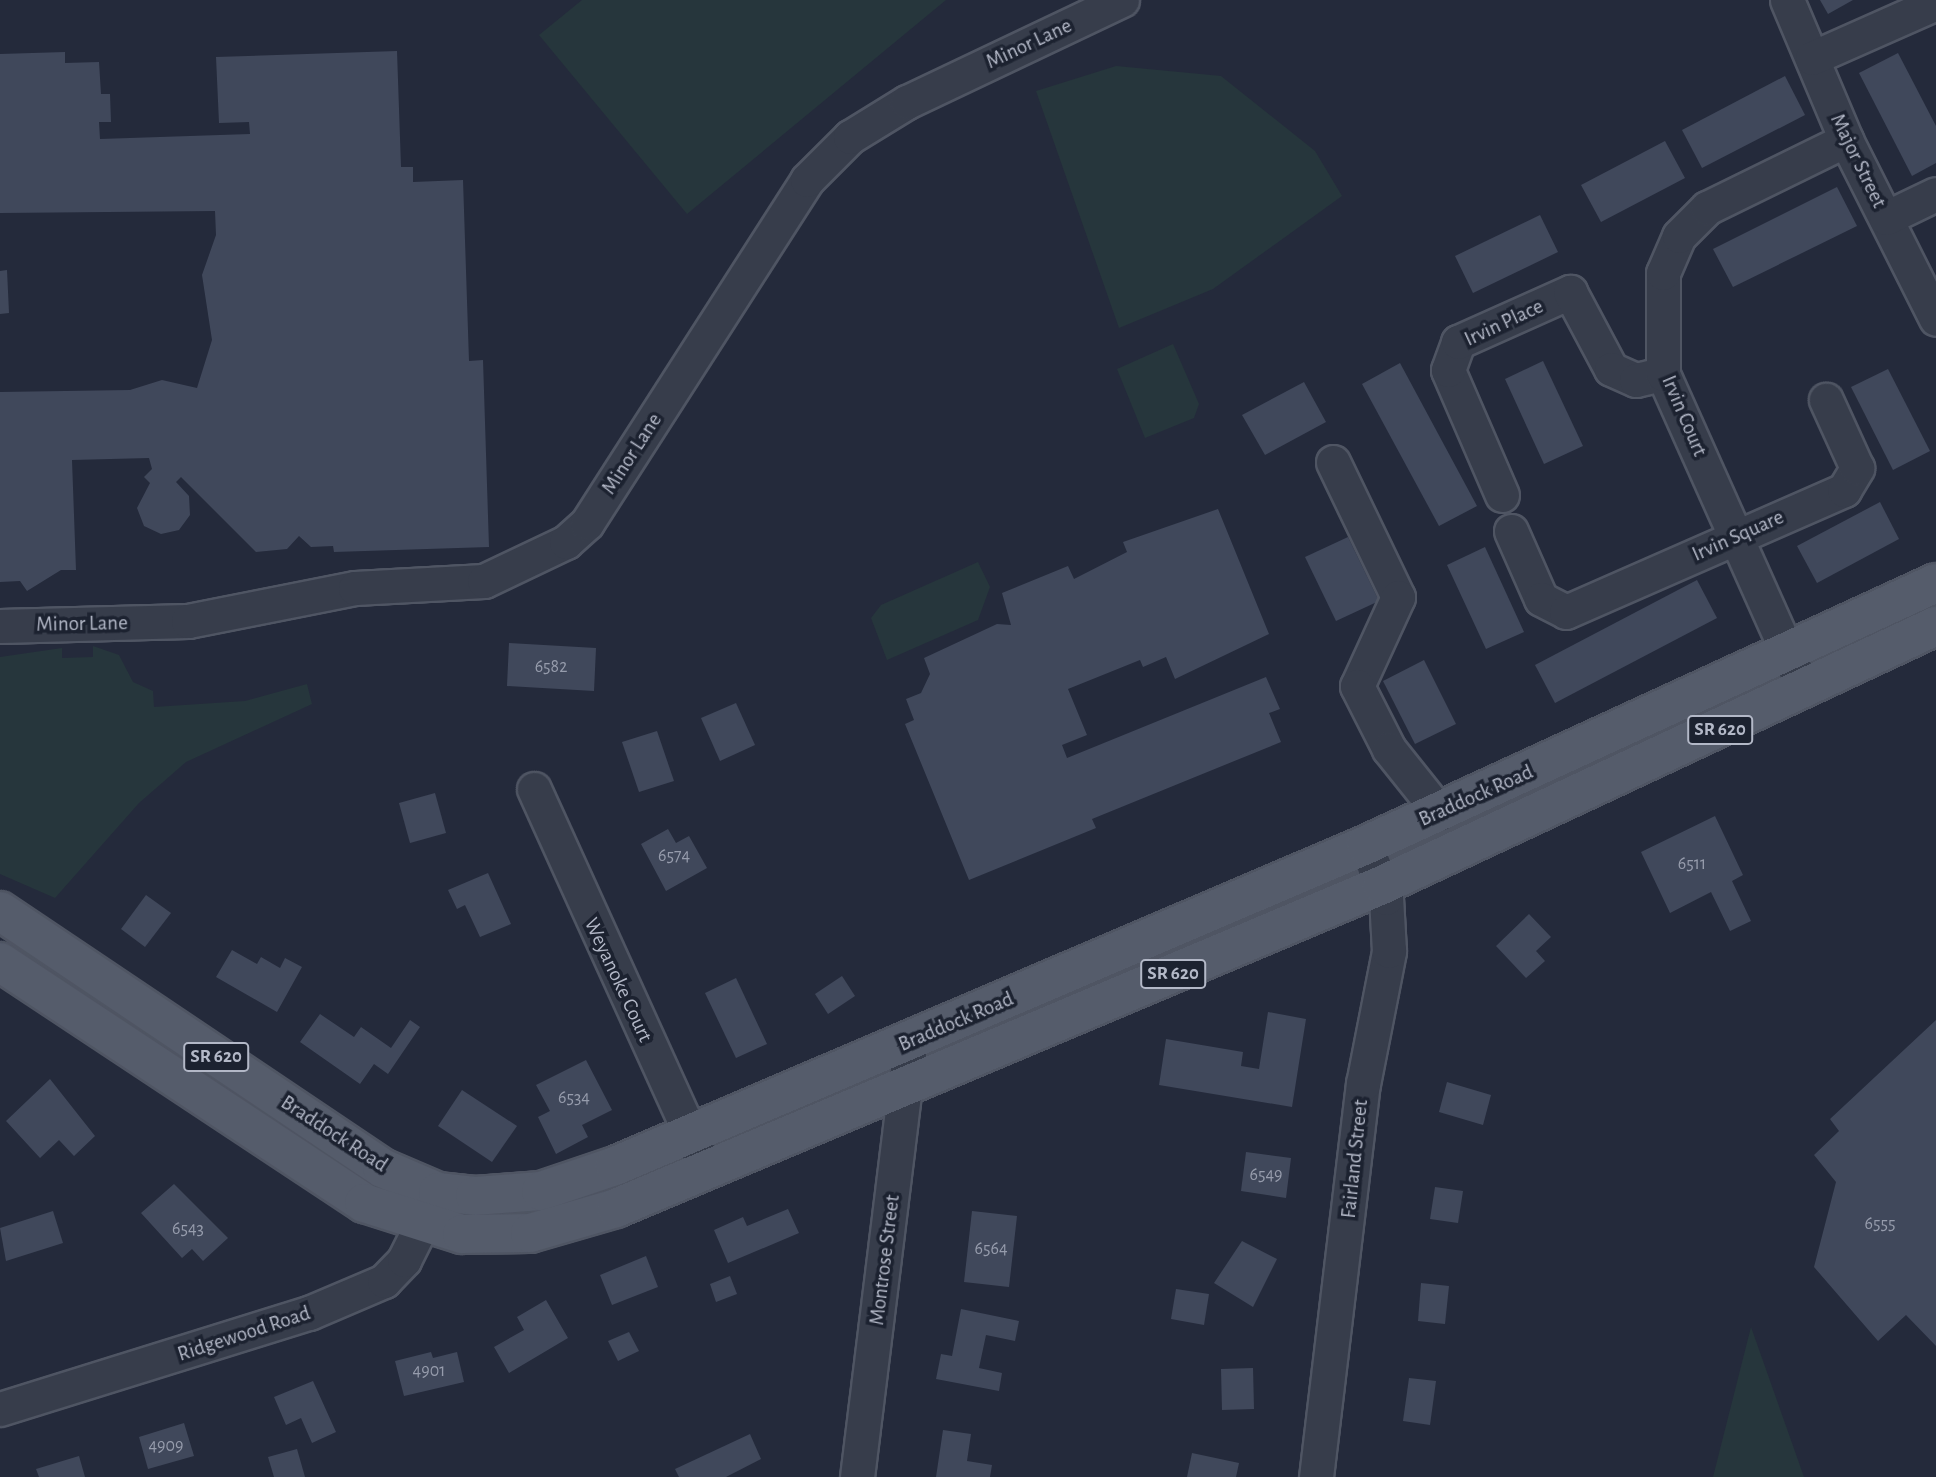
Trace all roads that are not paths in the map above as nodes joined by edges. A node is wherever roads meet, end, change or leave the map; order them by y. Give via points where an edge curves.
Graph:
1 (1122, 0) edge
2 (1787, 0) edge
3 (1936, 3) edge
4 (1812, 58) junction
5 (1846, 140) junction
6 (1936, 194) edge
7 (1886, 218) junction
8 (1936, 319) edge
9 (1663, 374) junction
10 (1826, 400) dead end
11 (1333, 462) dead end
12 (1503, 495) dead end
13 (1511, 531) dead end
14 (1738, 536) junction
15 (1936, 583) edge
16 (0, 626) edge
17 (1936, 626) edge
18 (1788, 654) junction
19 (1803, 690) junction
20 (534, 789) dead end
21 (1440, 813) junction
22 (1366, 845) junction
23 (1382, 885) junction
24 (0, 911) edge
25 (0, 962) edge
26 (910, 1043) junction
27 (907, 1087) junction
28 (689, 1133) junction
29 (706, 1170) junction
30 (438, 1192) junction
31 (421, 1226) junction
32 (0, 1409) edge
33 (857, 1477) edge
34 (1316, 1477) edge

1 - 16 street, Minor Lane via 907,102 850,137 807,180 587,523 566,542 526,555 508,572 484,581 355,588 188,621
2 - 4 street, Major Street
3 - 4 street
4 - 5 street, Major Street
5 - 7 street, Major Street
5 - 9 street, Irvin Court via 1707,208 1679,236 1663,273
6 - 7 street
7 - 8 street, Major Street
9 - 12 street, Irvin Place via 1636,380 1611,369 1570,292 1458,342 1448,370
9 - 14 street, Irvin Court
10 - 14 street, Irvin Square via 1857,468 1844,490
11 - 21 street via 1398,597 1357,686 1389,749
13 - 14 street, Irvin Square via 1541,599 1566,612
14 - 18 street, Irvin Court
15 - 18 main road, Braddock Road / SR 620
17 - 19 main road, Braddock Road / SR 620
18 - 19 street, Irvin Court
18 - 21 main road, Braddock Road / SR 620
19 - 23 main road, Braddock Road / SR 620
20 - 28 street, Weyanoke Court
21 - 22 main road, Braddock Road / SR 620
22 - 23 street, Fairland Street
22 - 26 main road, Braddock Road / SR 620
23 - 27 main road, Braddock Road / SR 620
23 - 34 street, Fairland Street via 1389,951 1363,1084
24 - 30 main road, Braddock Road / SR 620 via 362,1156
25 - 31 main road, Braddock Road / SR 620 via 327,1182
26 - 27 street, Montrose Street
26 - 28 main road, Braddock Road / SR 620
27 - 29 main road, Braddock Road / SR 620
27 - 33 street, Montrose Street
28 - 29 street, Weyanoke Court
28 - 30 main road, Braddock Road / SR 620 via 541,1191 475,1196
29 - 31 main road, Braddock Road / SR 620 via 575,1224 530,1233 462,1234
30 - 31 street, Ridgewood Road
31 - 32 street, Ridgewood Road via 384,1281 309,1313

